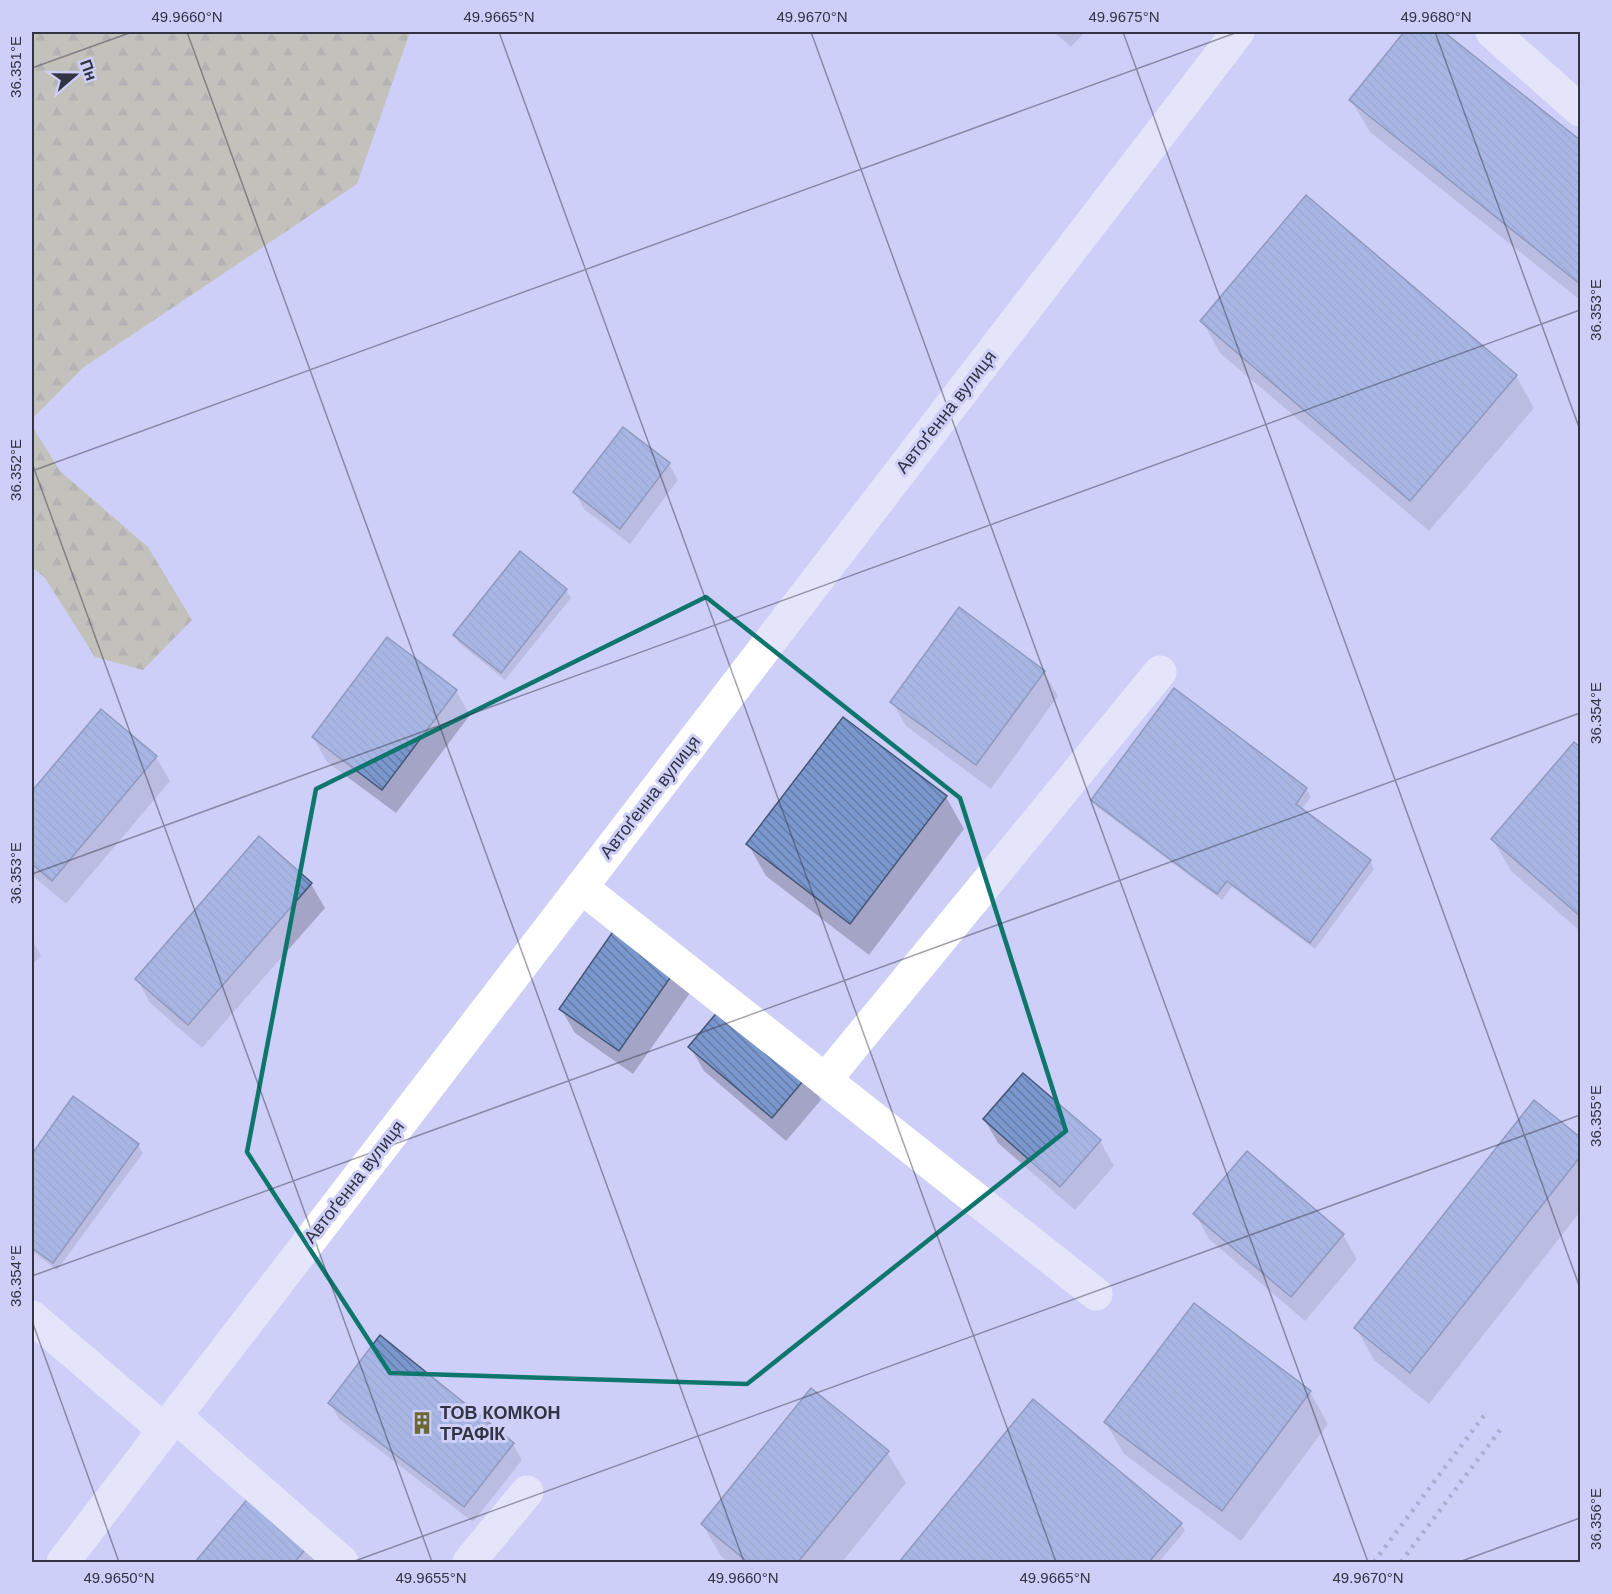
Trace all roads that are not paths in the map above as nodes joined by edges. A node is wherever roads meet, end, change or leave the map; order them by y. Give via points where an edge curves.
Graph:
1 (1238, 32) edge
2 (1492, 32) edge
3 (1581, 111) edge
4 (1160, 672) dead end
5 (581, 887) junction
6 (825, 1080) junction
7 (1096, 1294) dead end
8 (32, 1317) edge
9 (170, 1423) junction
10 (527, 1492) dead end
11 (63, 1563) edge
12 (342, 1563) edge
13 (468, 1563) edge

1 - 5 street, Автоґенна вулиця
2 - 3 street
4 - 6 street
5 - 6 street
5 - 9 street, Автоґенна вулиця
6 - 7 street
8 - 9 street
9 - 11 street, Автоґенна вулиця
9 - 12 street
10 - 13 street

